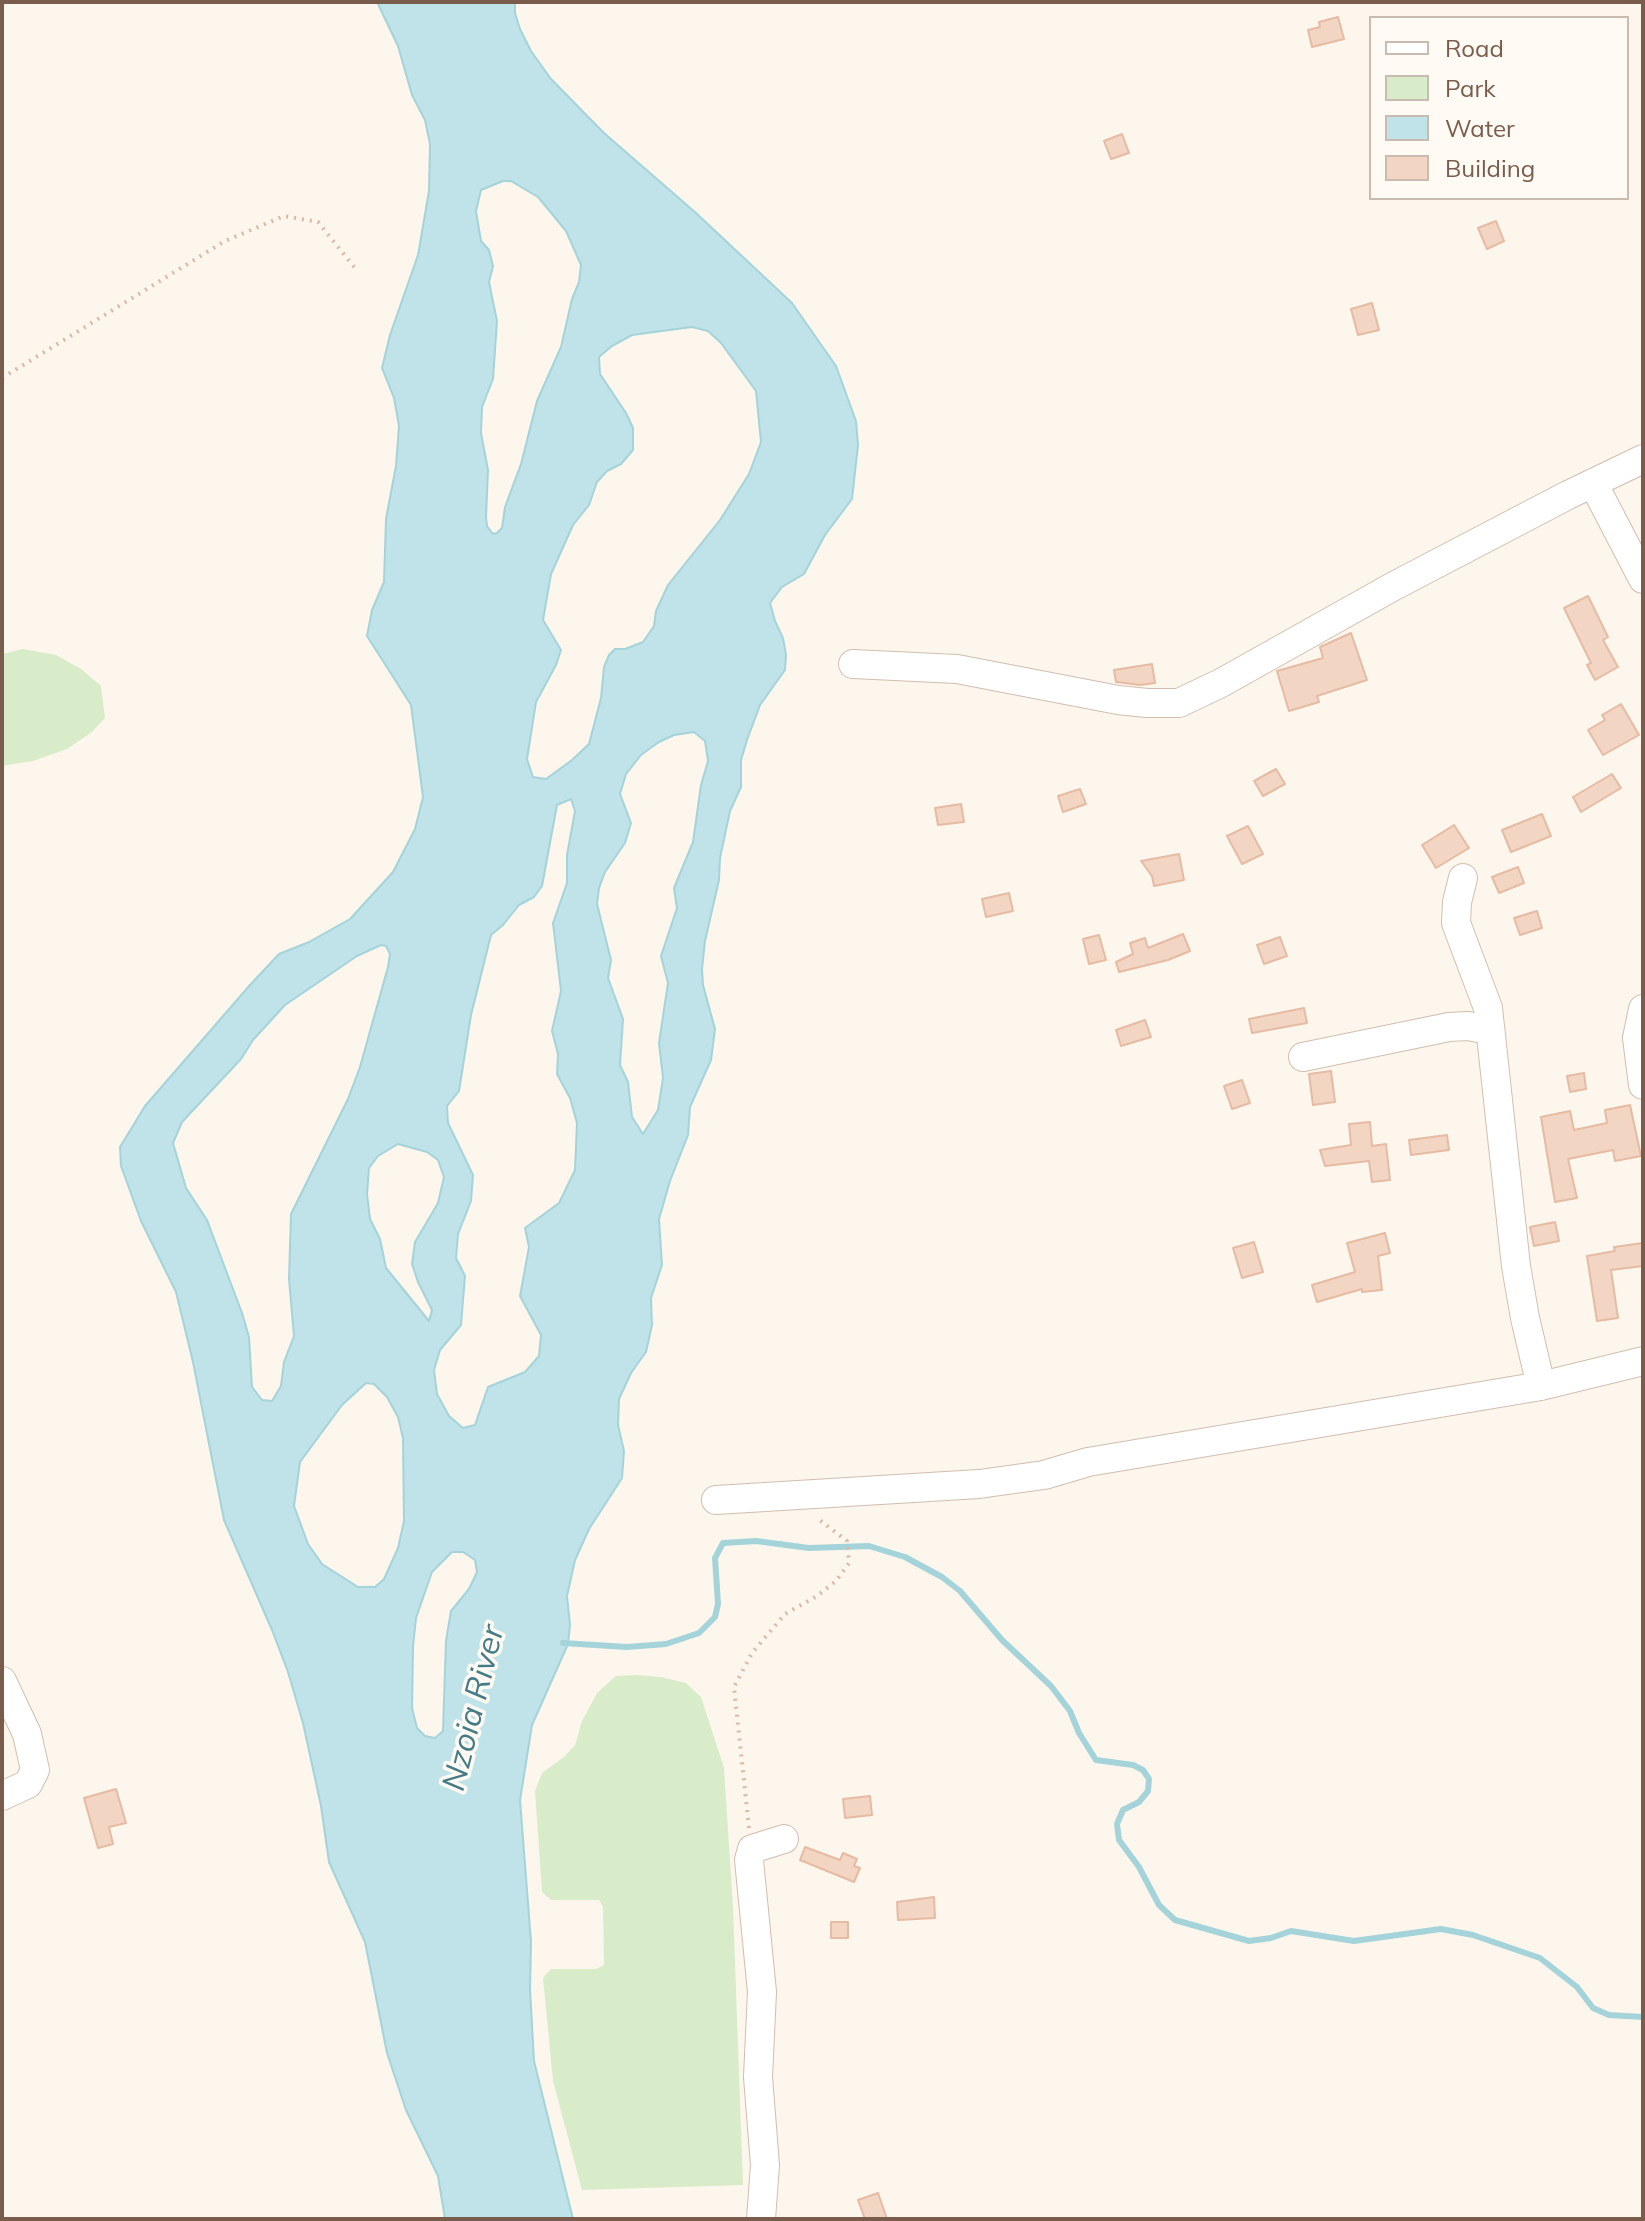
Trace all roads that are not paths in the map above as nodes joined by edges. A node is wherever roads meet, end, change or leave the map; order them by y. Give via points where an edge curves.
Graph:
1 (1643, 459) edge
2 (1593, 483) junction
3 (1643, 579) edge
4 (853, 664) dead end
5 (1463, 878) dead end
6 (1643, 1009) edge
7 (1489, 1030) junction
8 (1303, 1057) dead end
9 (1643, 1085) edge
10 (1643, 1361) edge
11 (1541, 1386) junction
12 (716, 1500) dead end
13 (2, 1681) edge
14 (2, 1796) edge
15 (784, 1839) dead end
16 (761, 2219) edge

1 - 2 street
2 - 3 street
2 - 4 street via 1179,703 1118,700 957,669
5 - 7 street via 1456,923 1486,999
6 - 9 street via 1637,1038
7 - 8 street via 1449,1027
7 - 11 street via 1516,1266
10 - 11 street
11 - 12 street via 979,1484
13 - 14 street via 27,1734 35,1770 28,1784
15 - 16 street via 752,1849 750,1877 761,1959

